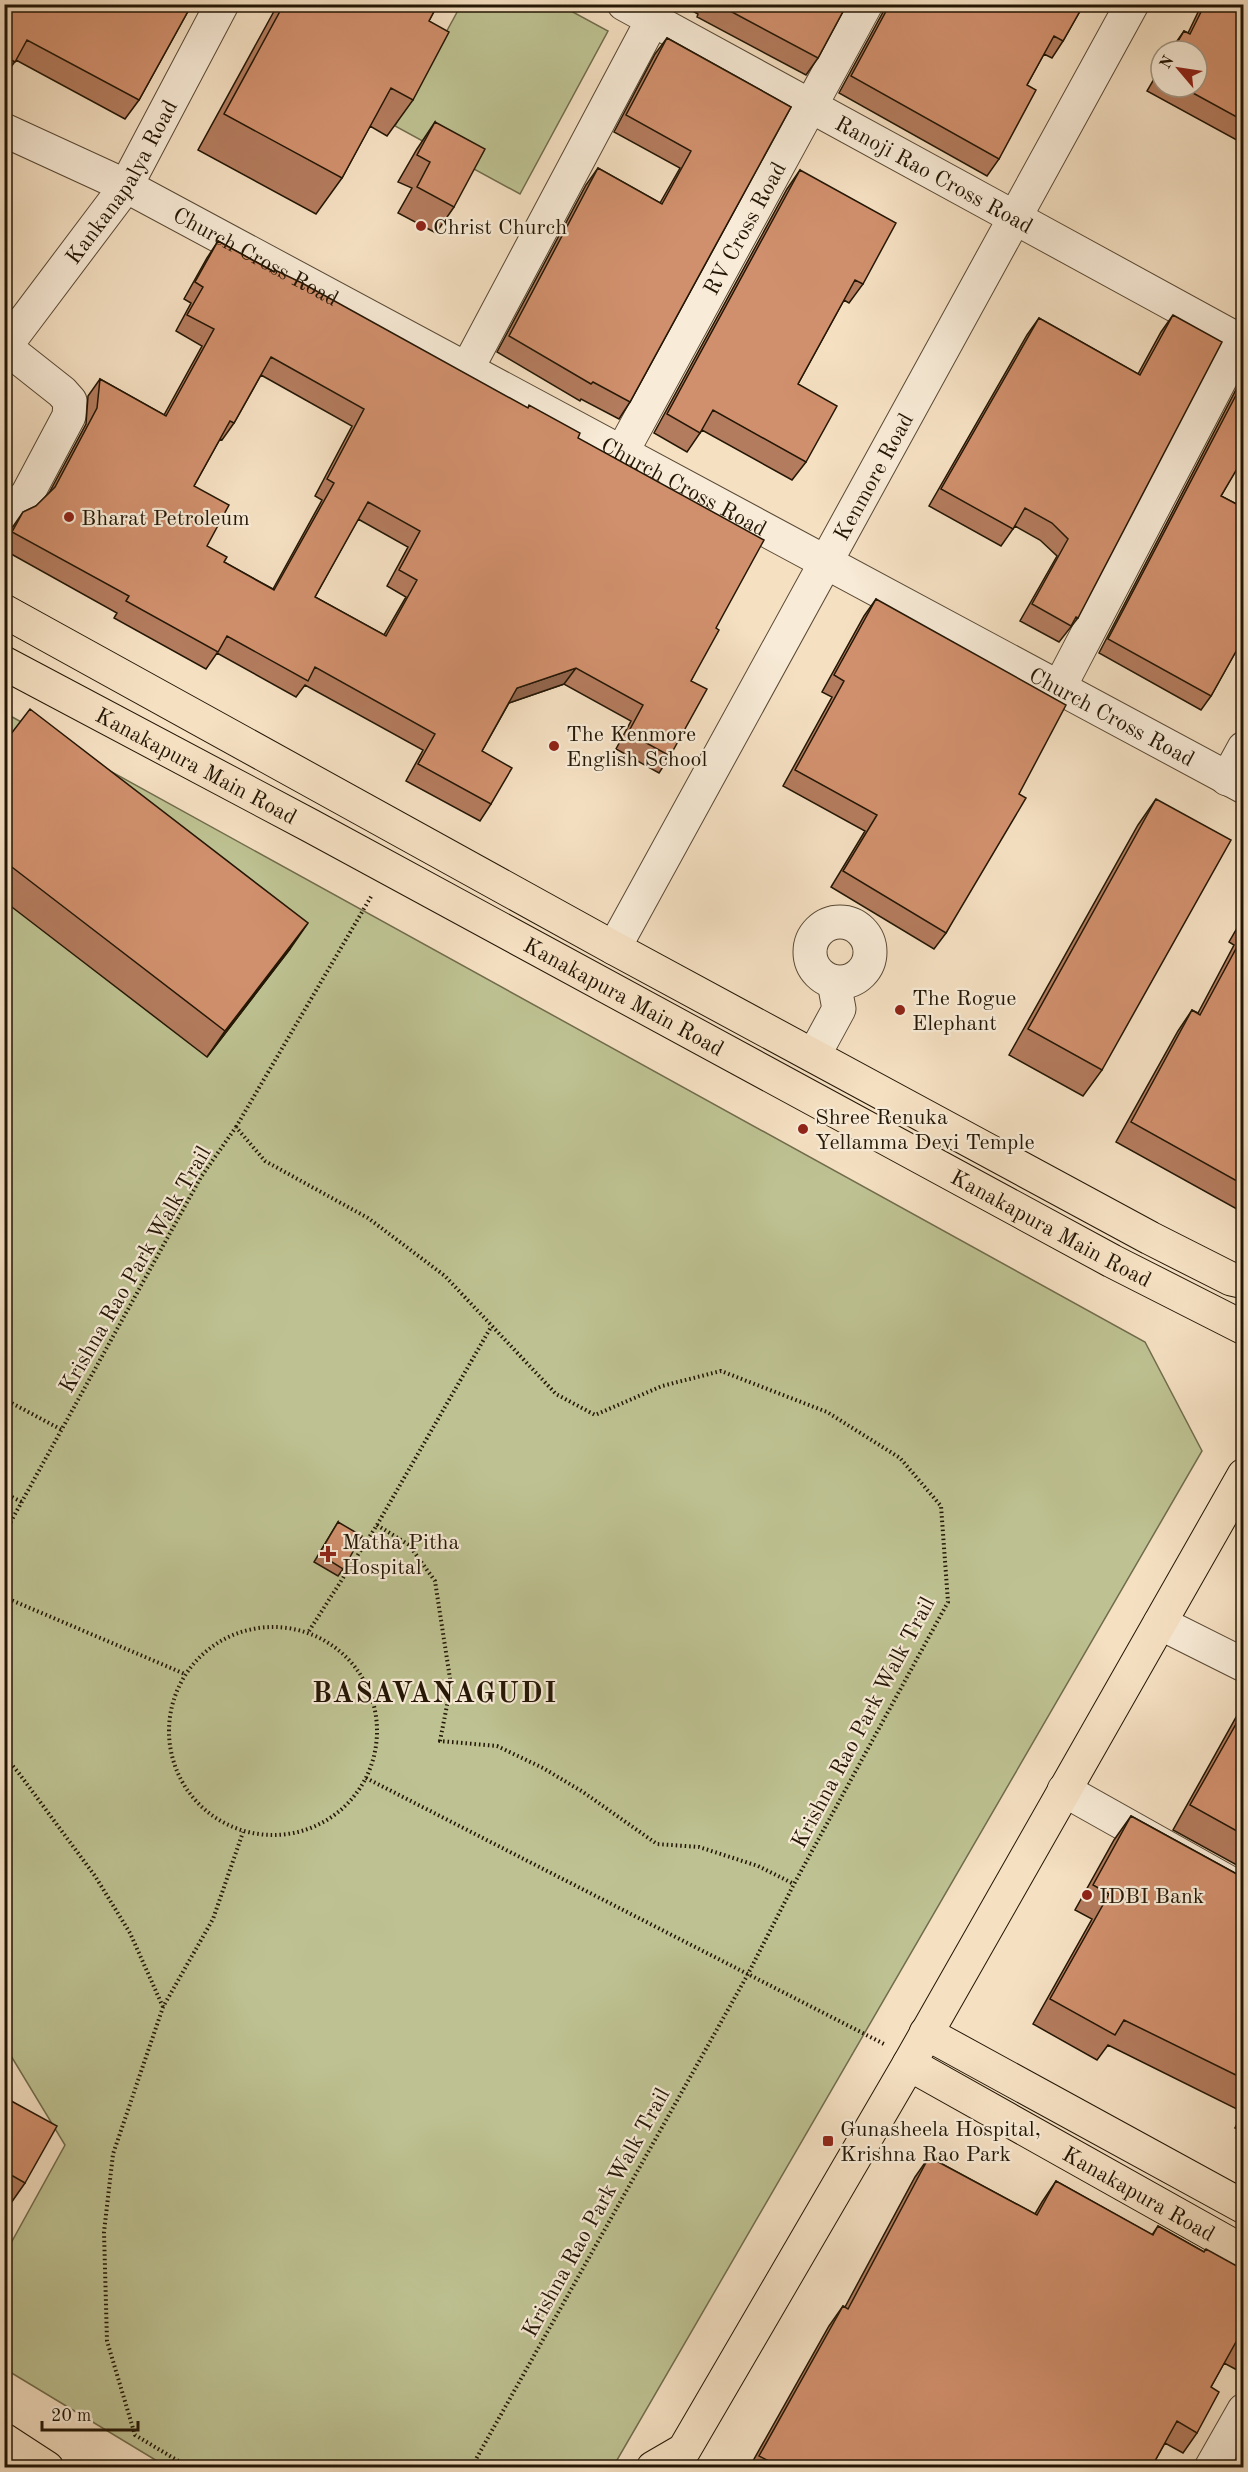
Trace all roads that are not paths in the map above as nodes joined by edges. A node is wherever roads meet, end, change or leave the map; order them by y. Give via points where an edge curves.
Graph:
1 (222, 4) edge
2 (624, 4) edge
3 (866, 4) edge
4 (1132, 4) edge
5 (653, 19) junction
6 (811, 106) junction
7 (4, 130) edge
8 (126, 186) junction
9 (1015, 218) junction
10 (1242, 340) edge
11 (5, 348) edge
12 (466, 369) junction
13 (622, 452) junction
14 (4, 511) edge
15 (826, 563) junction
16 (4, 612) edge
17 (4, 663) edge
18 (1059, 688) junction
19 (1244, 748) edge
20 (1235, 783) edge
21 (614, 948) junction
22 (834, 982) dead end
23 (814, 1055) junction
24 (1244, 1282) edge
25 (1244, 1328) edge
26 (1244, 1475) edge
27 (1160, 1623) junction
28 (1244, 1665) edge
29 (1064, 1790) junction
30 (1244, 1891) edge
31 (915, 2052) junction
32 (1244, 2207) edge
33 (1244, 2252) edge
34 (1244, 2410) edge
35 (4, 2440) edge
36 (685, 2459) edge
37 (47, 2468) edge
38 (654, 2468) edge
39 (1211, 2468) edge

1 - 8 street, Kankanapalya Road
2 - 5 street, Ranoji Rao Cross Road
3 - 6 street, RV Cross Road
4 - 9 street, Kenmore Road
5 - 6 street, Ranoji Rao Cross Road
5 - 12 street
6 - 9 street, Ranoji Rao Cross Road
6 - 13 street, RV Cross Road
7 - 8 street, Church Cross Road
8 - 11 street, Kankanapalya Road
8 - 12 street, Church Cross Road
9 - 10 street, Ranoji Rao Cross Road
9 - 15 street, Kenmore Road
10 - 18 street
11 - 14 street via 70,401 69,416 27,495
12 - 13 street, Church Cross Road
13 - 15 street, Church Cross Road
15 - 18 street, Church Cross Road
15 - 21 street, Kenmore Road
16 - 21 main road
17 - 25 main road, Kanakapura Main Road via 1112,1262
18 - 20 street, Church Cross Road
19 - 20 street
21 - 23 main road
22 - 23 street via 839,1009
23 - 24 main road via 1150,1238
26 - 27 main road
27 - 28 street
27 - 29 main road
29 - 30 street
29 - 31 main road
31 - 32 main road, Kanakapura Road
31 - 33 main road, Kanakapura Road
31 - 36 main road
34 - 39 street
35 - 37 main road
36 - 38 main road

